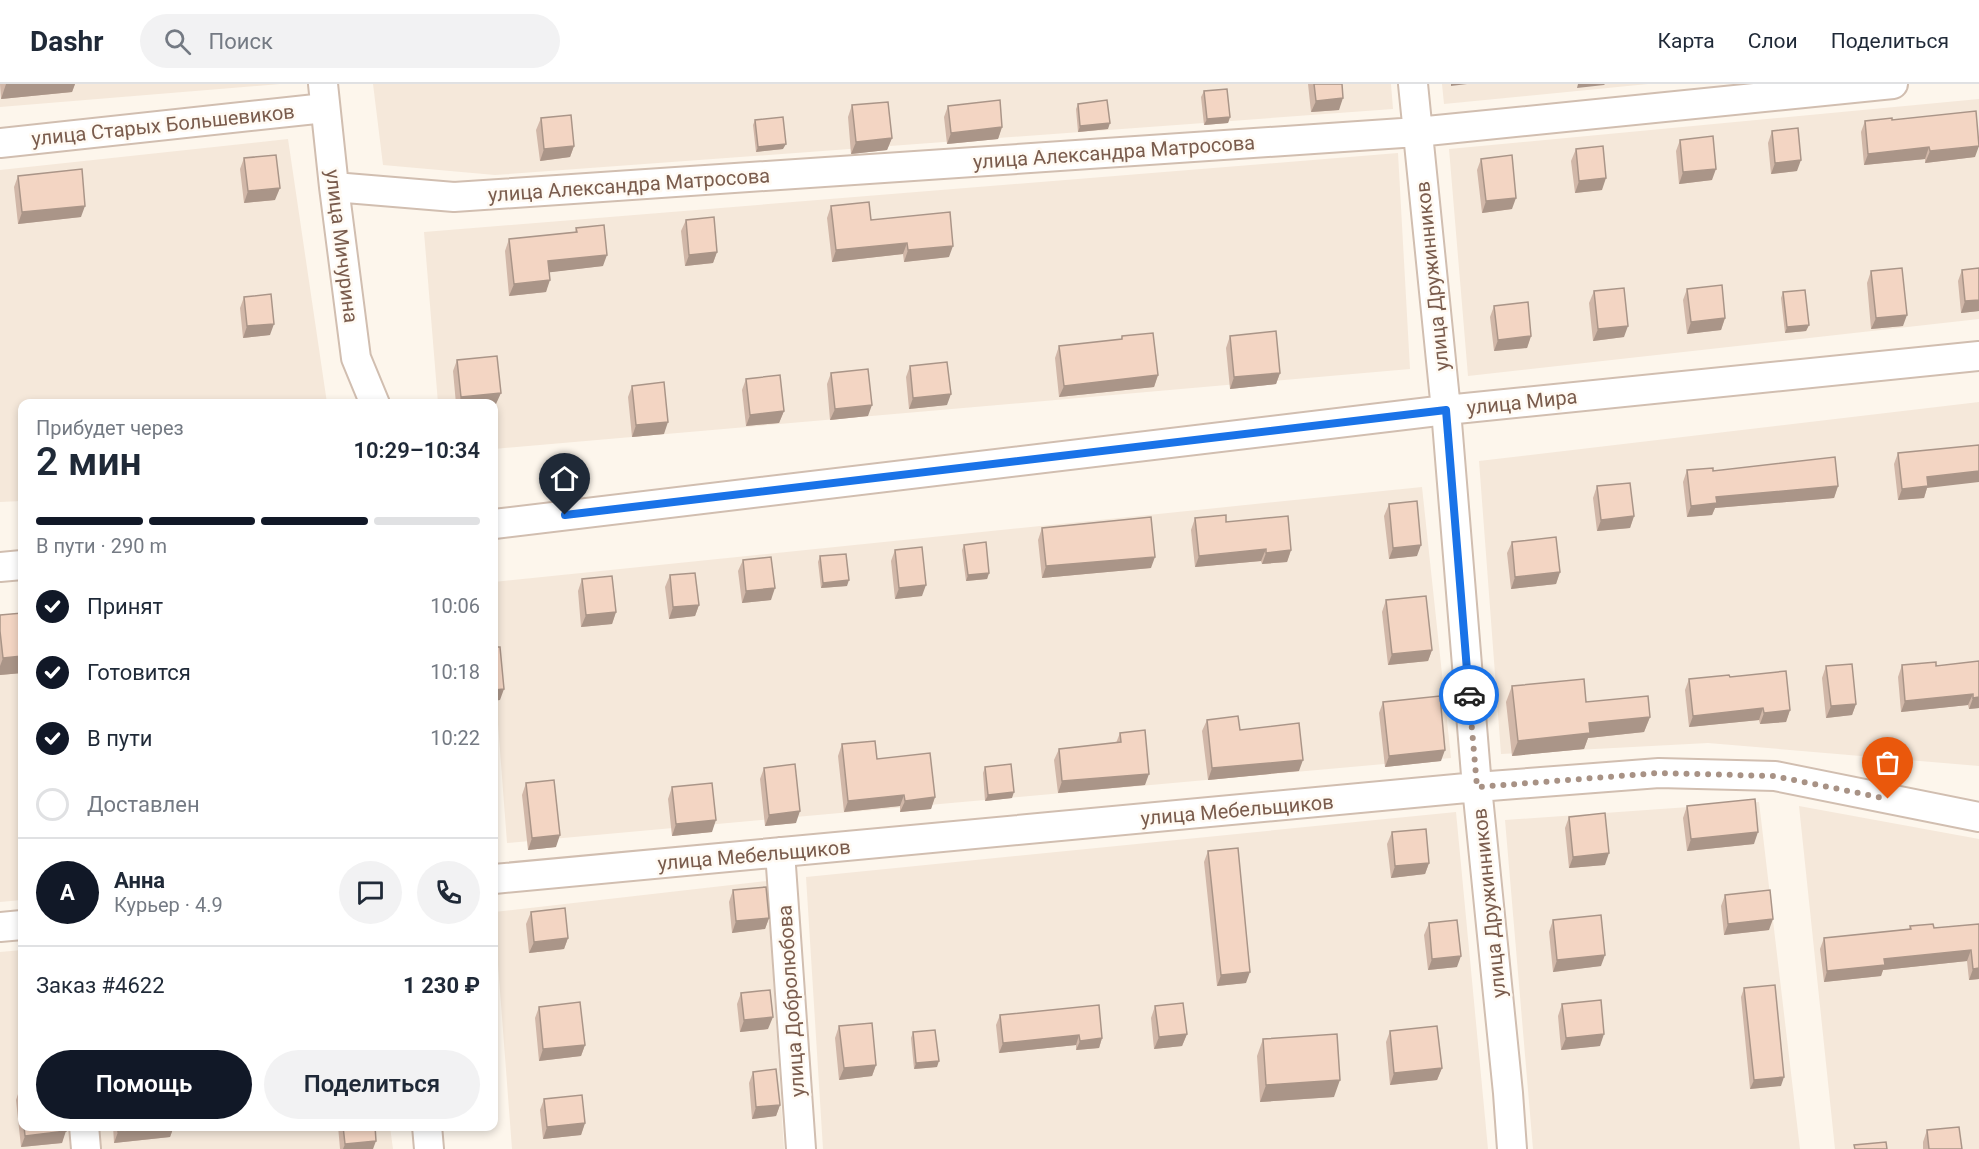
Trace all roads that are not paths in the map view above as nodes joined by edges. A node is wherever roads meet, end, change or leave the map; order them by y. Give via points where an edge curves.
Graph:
1 (1413, 84) edge
2 (1893, 84) edge
3 (324, 96) edge
4 (1417, 132) junction
5 (0, 143) edge
6 (334, 187) junction
7 (1979, 356) edge
8 (373, 399) edge
9 (1446, 410) junction
10 (498, 524) edge
11 (18, 565) edge
12 (0, 567) edge
13 (1477, 787) junction
14 (1979, 817) edge
15 (780, 852) junction
16 (498, 879) edge
17 (18, 925) edge
18 (0, 927) edge
19 (85, 1131) edge
20 (427, 1131) edge
21 (87, 1149) edge
22 (429, 1149) edge
23 (801, 1149) edge
24 (1512, 1149) edge

1 - 4 street, улица Дружинников
2 - 4 street, улица Александра Матросова
3 - 5 street, улица Старых Большевиков
3 - 6 street, улица Мичурина
4 - 6 street, улица Александра Матросова via 454,197
4 - 9 street, улица Дружинников
6 - 8 street, улица Мичурина via 356,358
7 - 9 street, улица Мира
9 - 10 street, улица Мира
9 - 13 street, улица Дружинников
11 - 12 street
13 - 14 street, улица Мебельщиков via 1659,773 1774,776
13 - 15 street, улица Мебельщиков
13 - 24 street, улица Дружинников
15 - 16 street, улица Мебельщиков
15 - 23 street, улица Добролюбова
17 - 18 street
19 - 21 street
20 - 22 street

